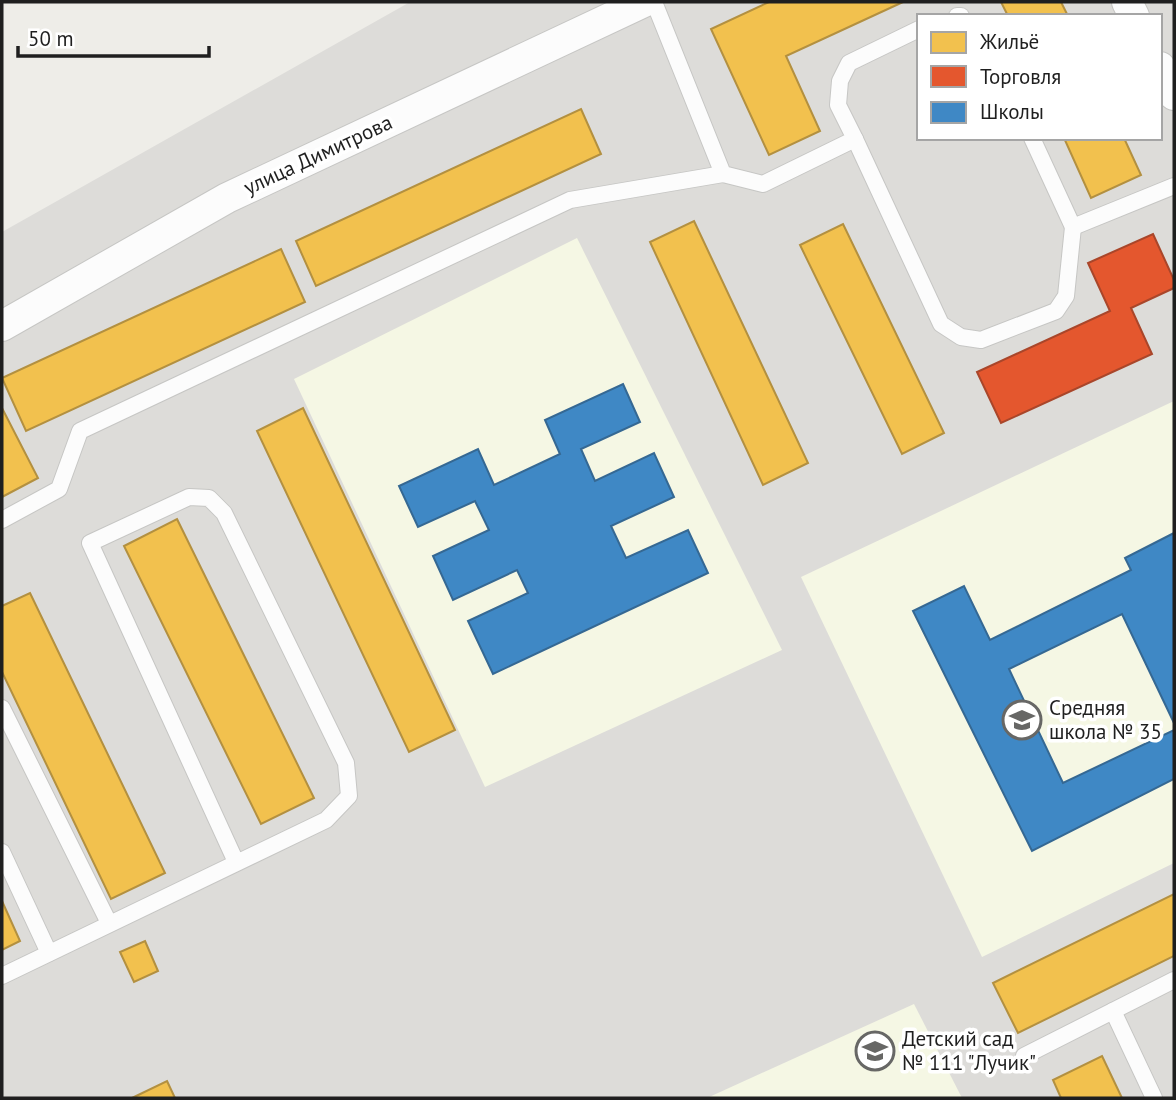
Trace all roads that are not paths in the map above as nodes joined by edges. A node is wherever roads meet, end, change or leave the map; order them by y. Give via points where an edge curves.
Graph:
1 (644, 2) edge
2 (654, 2) edge
3 (917, 30) edge
4 (1162, 71) edge
5 (1174, 95) edge
6 (855, 139) junction
7 (1033, 140) edge
8 (723, 173) junction
9 (1174, 186) edge
10 (1073, 228) junction
11 (2, 326) edge
12 (2, 520) edge
13 (2, 708) edge
14 (2, 852) edge
15 (236, 862) junction
16 (110, 923) junction
17 (49, 953) junction
18 (2, 976) edge
19 (1174, 980) edge
20 (1113, 1012) junction
21 (1024, 1056) dead end
22 (1154, 1098) edge

1 - 11 street, улица Димитрова via 227,198
2 - 8 lane
3 - 6 lane via 849,63 840,80 838,105
4 - 5 street
6 - 8 lane via 763,184
6 - 10 lane via 941,324 961,337 981,340 1056,311 1066,296
7 - 10 lane
8 - 12 lane via 570,200 80,431 59,489
9 - 10 lane
13 - 16 lane
14 - 17 lane
15 - 15 lane via 326,820 349,796 346,763 225,513 209,498 189,497 90,543
15 - 16 lane
16 - 17 lane
17 - 18 lane
19 - 20 lane
20 - 21 lane
20 - 22 lane

